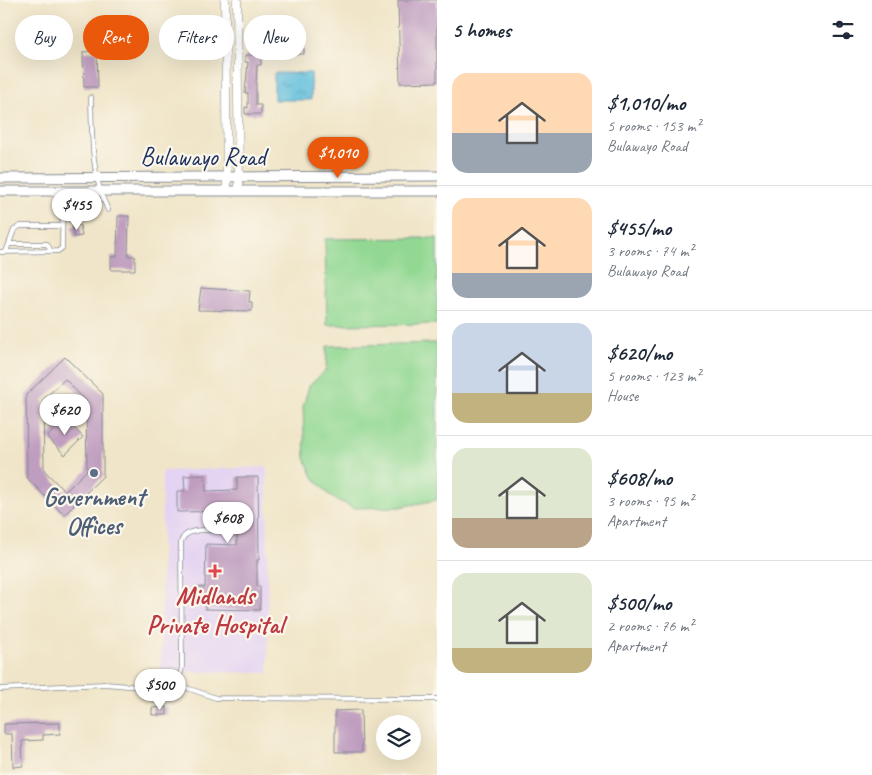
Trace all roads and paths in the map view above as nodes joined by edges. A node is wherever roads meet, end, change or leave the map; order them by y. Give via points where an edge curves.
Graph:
1 (225, 0) edge
2 (238, 0) edge
3 (91, 97) dead end
4 (227, 176) junction
5 (238, 176) junction
6 (437, 176) edge
7 (98, 177) junction
8 (0, 178) edge
9 (99, 191) junction
10 (228, 191) junction
11 (239, 191) junction
12 (437, 191) edge
13 (0, 192) edge
14 (63, 192) junction
15 (108, 210) dead end
16 (62, 226) junction
17 (10, 244) junction
18 (51, 251) junction
19 (0, 252) edge
20 (6, 252) junction
21 (223, 530) dead end
22 (174, 687) junction
23 (0, 689) edge
24 (437, 699) edge

1 - 4 street
2 - 5 street
3 - 7 lane
4 - 5 street, Bulawayo Road
4 - 7 street, Bulawayo Road
4 - 10 street
5 - 6 street, Bulawayo Road
5 - 11 street
7 - 8 street, Bulawayo Road
7 - 9 lane
9 - 10 street, Bulawayo Road
9 - 14 street, Bulawayo Road
9 - 15 lane
10 - 11 street, Bulawayo Road
11 - 12 street, Bulawayo Road
13 - 14 street, Bulawayo Road
14 - 16 lane
16 - 17 lane via 20,226 14,230
16 - 18 lane via 62,248
17 - 18 lane via 47,244
17 - 20 lane
18 - 20 lane
19 - 20 lane
21 - 22 lane via 189,531 181,542 182,667
22 - 23 lane via 106,684
22 - 24 lane via 184,687 216,698

